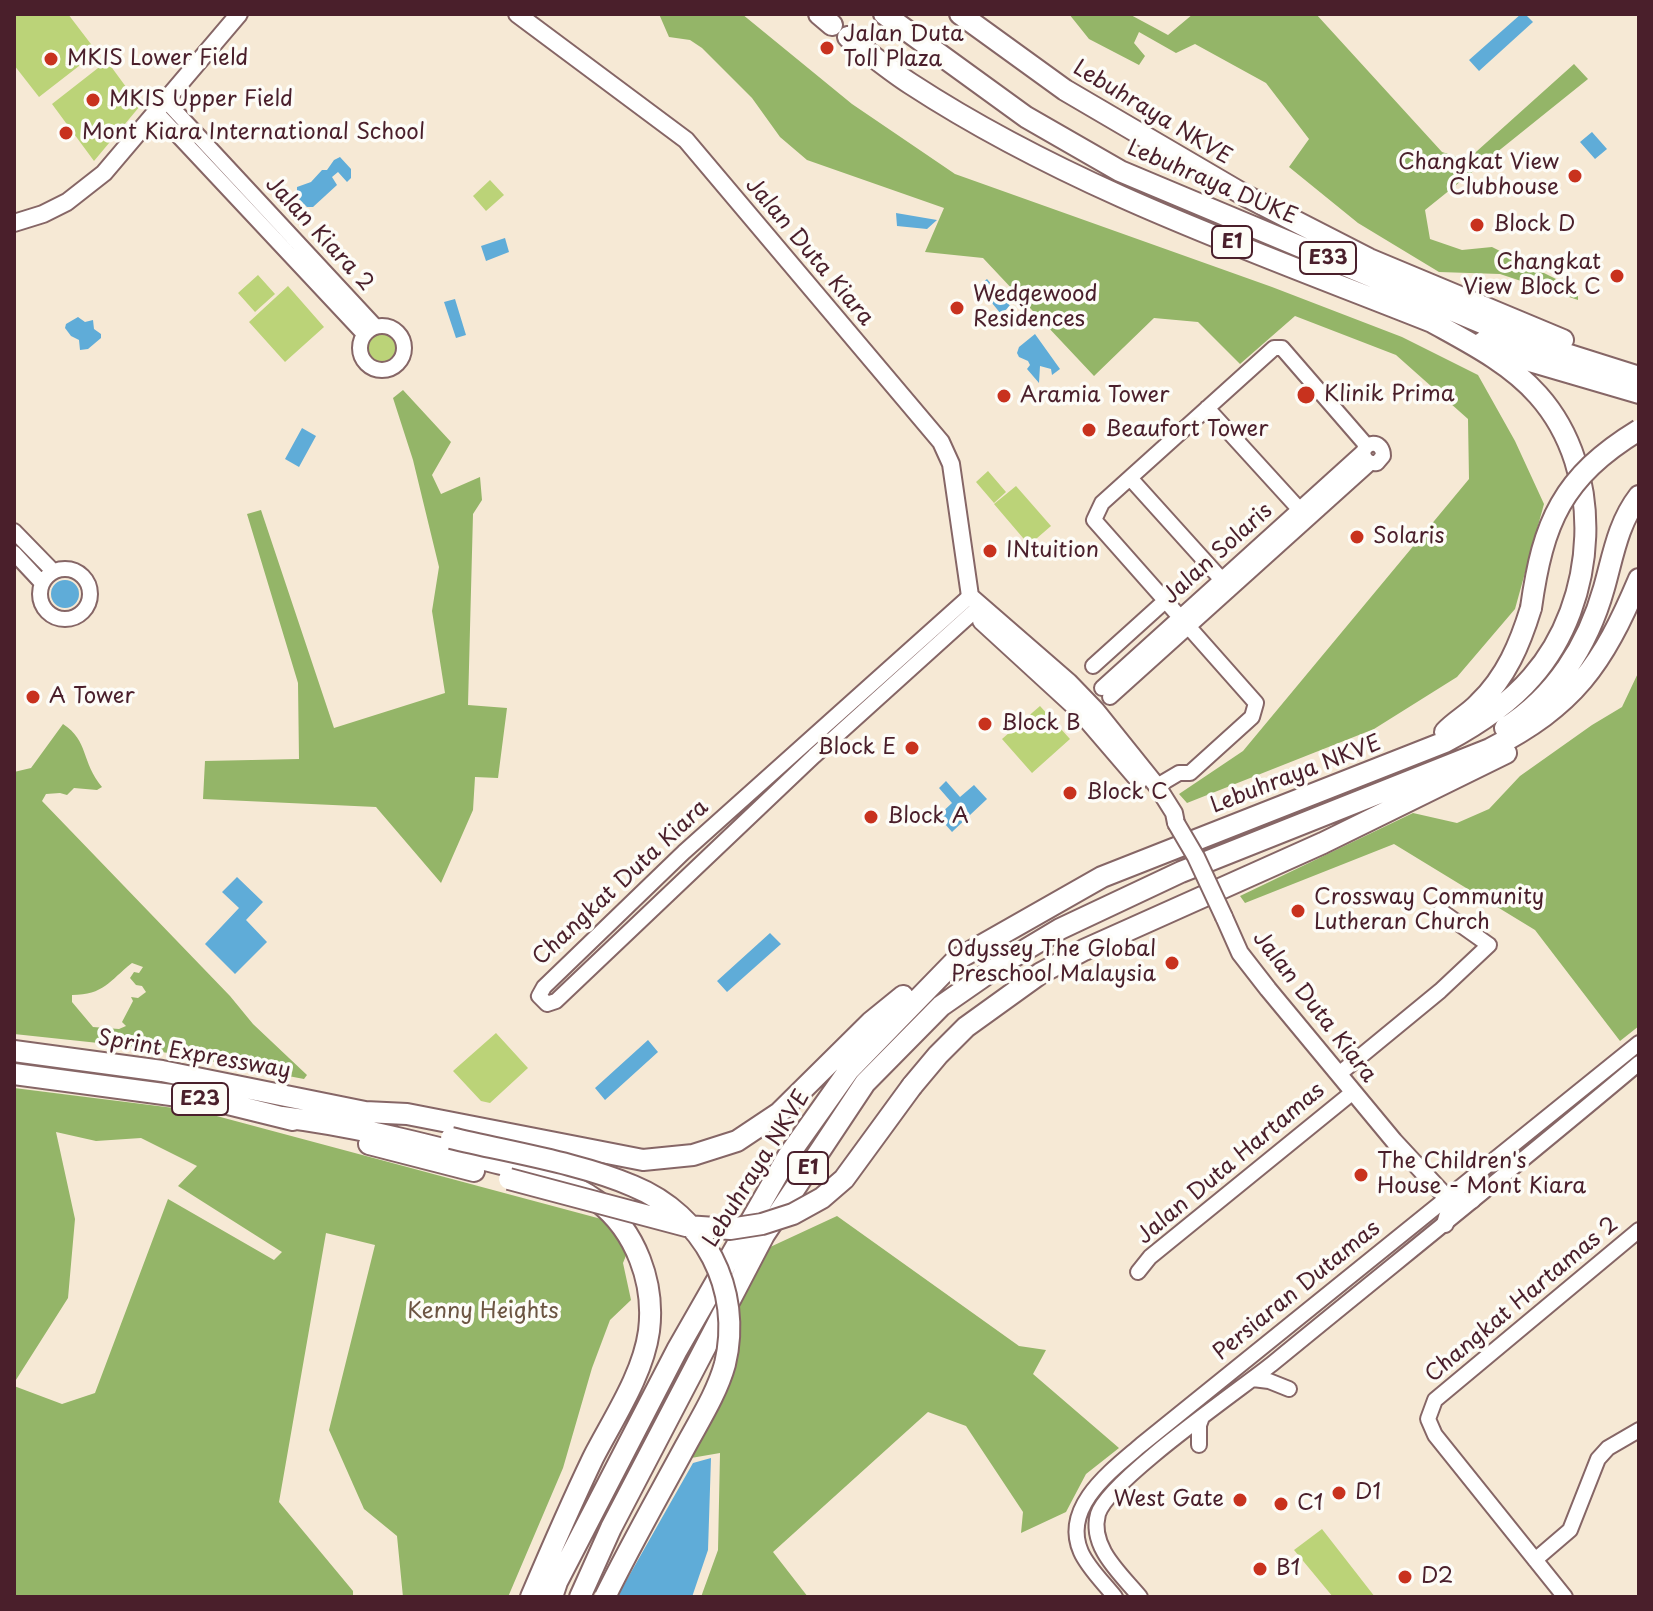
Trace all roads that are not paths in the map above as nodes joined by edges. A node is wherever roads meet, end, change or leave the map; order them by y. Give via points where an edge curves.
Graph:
1 (239, 14) edge
2 (517, 14) edge
3 (884, 14) edge
4 (960, 14) edge
5 (833, 25) edge
6 (161, 107) junction
7 (14, 223) edge
8 (1432, 322) junction
9 (370, 330) dead end
10 (1639, 365) edge
11 (1639, 377) edge
12 (1639, 393) edge
13 (1207, 408) junction
14 (1639, 430) edge
15 (1367, 453) junction
16 (1130, 478) junction
17 (1639, 496) edge
18 (1300, 510) junction
19 (14, 531) edge
20 (14, 553) edge
21 (53, 571) junction
22 (1639, 579) edge
23 (1222, 580) junction
24 (42, 583) junction
25 (970, 600) junction
26 (1165, 601) junction
27 (1639, 611) edge
28 (1184, 622) junction
29 (1609, 645) junction
30 (1093, 666) dead end
31 (1106, 692) dead end
32 (1087, 711) junction
33 (1541, 719) junction
34 (1432, 748) junction
35 (1446, 764) junction
36 (1157, 786) junction
37 (1176, 823) junction
38 (1441, 911) dead end
39 (956, 960) junction
40 (1639, 1043) edge
41 (14, 1051) edge
42 (1639, 1063) edge
43 (1342, 1072) junction
44 (14, 1074) edge
45 (1353, 1092) junction
46 (365, 1112) junction
47 (282, 1117) junction
48 (1447, 1198) junction
49 (1472, 1200) junction
50 (1445, 1224) junction
51 (1639, 1230) edge
52 (1138, 1272) dead end
53 (1253, 1379) junction
54 (1289, 1389) dead end
55 (1202, 1417) junction
56 (1639, 1430) edge
57 (1199, 1445) dead end
58 (1535, 1560) junction
59 (531, 1597) edge
60 (552, 1597) edge
61 (580, 1597) edge
62 (605, 1597) edge
63 (1115, 1597) edge
64 (1140, 1597) edge
65 (1565, 1597) edge

1 - 6 main road
2 - 25 main road, Jalan Duta Kiara via 686,140 941,442 951,464
3 - 11 highway, Lebuhraya DUKE / E33 via 1026,117 1120,171 1525,341
4 - 10 highway, Lebuhraya NKVE / E1 via 1065,90 1246,196 1369,259 1532,328
5 - 8 highway, E1 via 909,83 1074,175
6 - 7 main road via 89,186 43,214
6 - 9 street, Jalan Kiara 2
8 - 12 highway via 1533,362
8 - 34 highway, Lebuhraya NKVE via 1478,348 1538,395 1570,448 1581,480 1585,551 1569,617 1533,677 1476,726
13 - 15 street via 1274,348 1282,348
13 - 16 street
13 - 18 street
14 - 34 highway, bridge via 1585,470 1560,504 1539,556 1519,644 1495,686
15 - 18 street, Jalan Solaris
15 - 28 street, Jalan Solaris
16 - 23 street
16 - 26 street via 1102,503 1094,520
17 - 35 highway via 1620,529 1590,627 1565,672 1516,721
18 - 23 street, Jalan Solaris
19 - 21 street
20 - 24 street
21 - 24 street
21 - 24 street via 69,568 88,583 90,600 81,614 64,619 48,613 40,599
22 - 29 highway
23 - 28 street, Jalan Solaris
25 - 25 street, Changkat Duta Kiara via 556,1001 547,1004 541,999 544,987 678,858
25 - 32 main road, Jalan Duta Kiara via 1069,682
26 - 28 street
26 - 30 street
27 - 29 highway
28 - 31 street, Jalan Solaris
28 - 36 street via 1256,703 1252,717 1190,773 1179,773
29 - 33 highway, E1 via 1575,691
32 - 36 main road, Jalan Duta Kiara
32 - 37 main road, Jalan Duta Kiara
33 - 35 highway, E1 via 1490,749
33 - 47 highway, bridge via 1527,741 1492,762 1041,973 966,1027 938,1055 844,1179 793,1214 762,1224 730,1229 686,1226 393,1152
34 - 39 highway, Lebuhraya NKVE / E1 via 1102,877
35 - 61 highway, Lebuhraya NKVE / E1 via 1181,872 1060,929 941,1006 865,1083 764,1235
36 - 37 main road, Jalan Duta Kiara
37 - 43 main road, Jalan Duta Kiara, bridge via 1240,953
38 - 43 street via 1489,945
39 - 46 highway via 871,1022 779,1113 737,1141 693,1155 643,1160 407,1114
39 - 60 highway, Lebuhraya NKVE / E1 via 849,1070 788,1156 677,1350
40 - 48 street, Persiaran Dutamas
41 - 46 highway, Sprint Expressway / E23 via 162,1071
42 - 49 street, Persiaran Dutamas
43 - 45 main road, Jalan Duta Kiara
44 - 47 highway, Sprint Expressway / E23 via 216,1101
45 - 48 main road, Jalan Duta Kiara
45 - 52 street, Jalan Duta Hartamas
46 - 62 highway, bridge via 633,1186 680,1214 715,1260 730,1332 724,1366
47 - 59 highway via 401,1139 559,1181 616,1219 642,1263 650,1299 649,1333 639,1367
48 - 49 main road
48 - 50 main road
48 - 63 street, Persiaran Dutamas via 1098,1482 1085,1500 1078,1528 1081,1552
49 - 50 street, Persiaran Dutamas
50 - 53 street, Persiaran Dutamas
51 - 58 street, Changkat Hartamas 2 via 1435,1400 1428,1419 1435,1435
53 - 54 street
53 - 55 street, Persiaran Dutamas
55 - 57 street
55 - 64 street, Persiaran Dutamas via 1105,1499 1098,1515 1099,1547
56 - 58 street via 1598,1459 1570,1530
58 - 65 street, Changkat Hartamas 2

